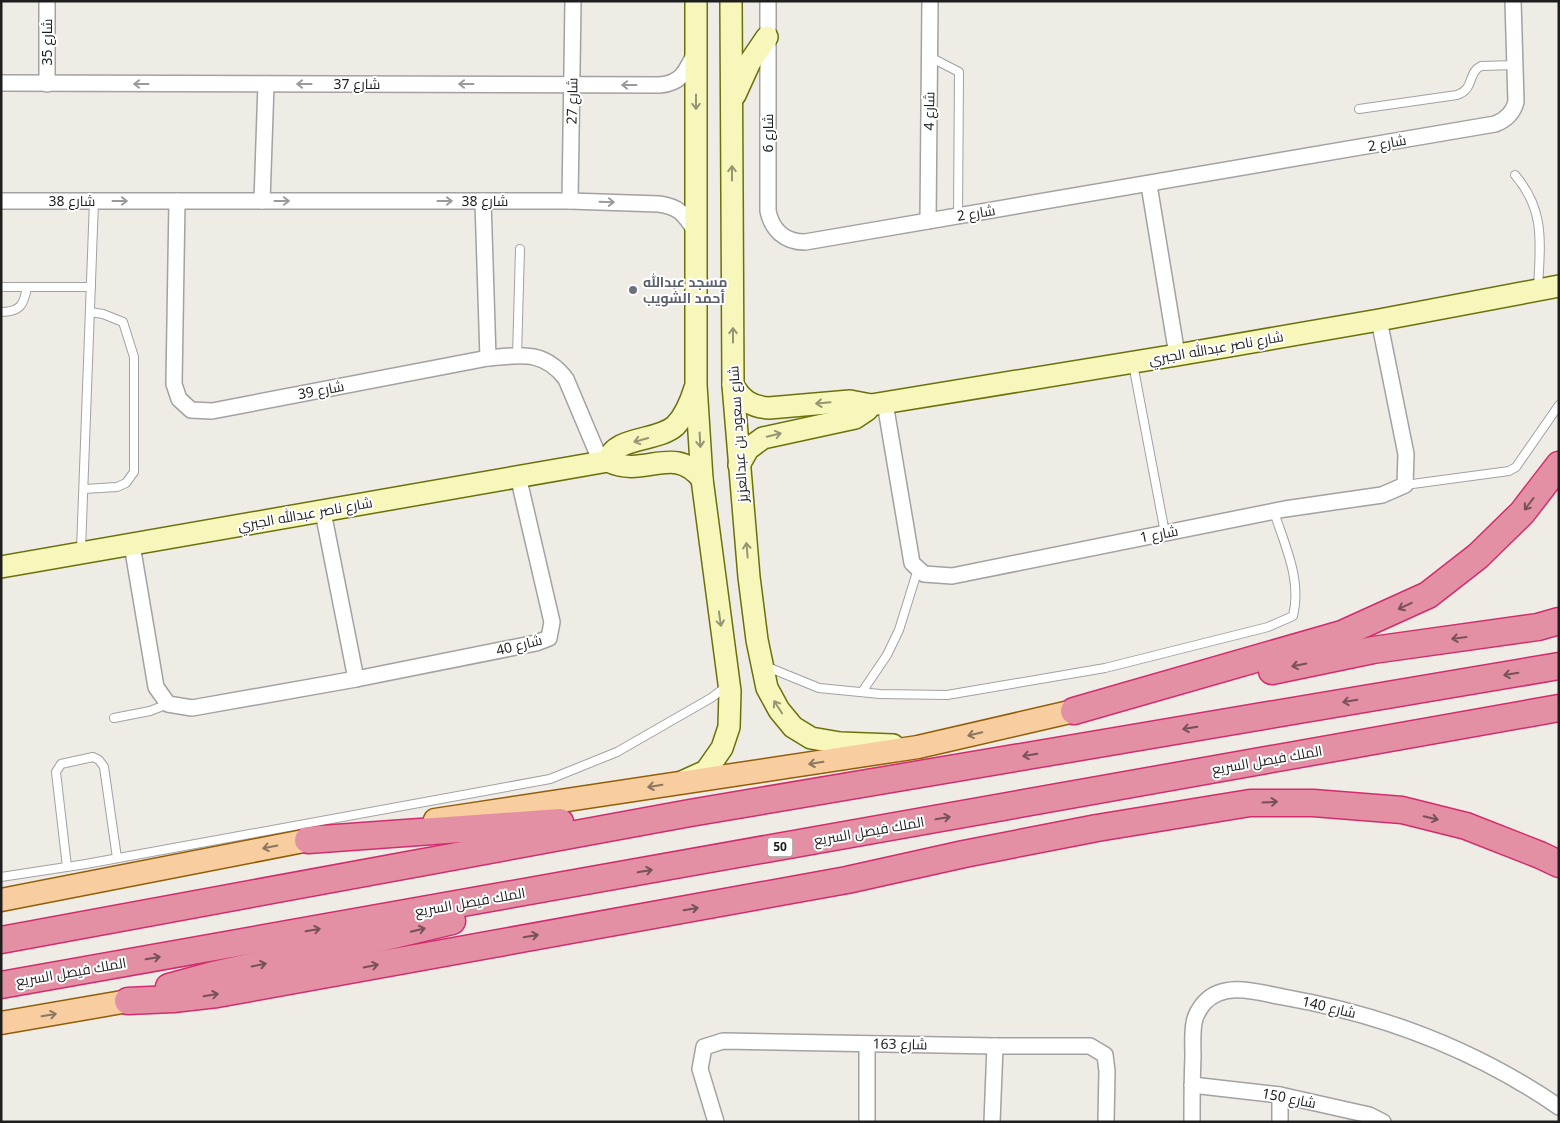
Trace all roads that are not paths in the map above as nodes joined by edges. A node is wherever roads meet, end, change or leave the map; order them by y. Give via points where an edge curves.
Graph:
1 (48, 1) edge
2 (573, 1) edge
3 (696, 1) edge
4 (731, 1) edge
5 (768, 1) edge
6 (930, 1) edge
7 (1513, 1) edge
8 (767, 37) junction
9 (696, 52) junction
10 (930, 57) junction
11 (1516, 65) junction
12 (1, 84) edge
13 (47, 84) junction
14 (266, 84) junction
15 (573, 85) junction
16 (732, 102) junction
17 (1359, 109) dead end
18 (1515, 175) dead end
19 (1149, 185) junction
20 (1, 200) edge
21 (94, 201) junction
22 (177, 201) junction
23 (262, 201) junction
24 (483, 201) junction
25 (570, 201) junction
26 (958, 216) junction
27 (928, 221) junction
28 (696, 232) junction
29 (805, 242) joint
30 (520, 249) dead end
31 (1, 286) edge
32 (1559, 286) edge
33 (27, 287) junction
34 (91, 287) junction
35 (1538, 291) junction
36 (1, 312) edge
37 (90, 312) junction
38 (1379, 320) junction
39 (1177, 355) junction
40 (516, 356) junction
41 (488, 358) junction
42 (1133, 362) junction
43 (696, 385) junction
44 (734, 385) junction
45 (878, 404) junction
46 (1559, 405) edge
47 (605, 461) junction
48 (739, 465) junction
49 (1559, 465) edge
50 (518, 476) junction
51 (702, 479) junction
52 (1404, 485) junction
53 (84, 489) junction
54 (323, 512) junction
55 (1274, 512) junction
56 (1165, 533) junction
57 (132, 544) junction
58 (81, 552) junction
59 (1, 567) edge
60 (918, 569) junction
61 (749, 577) junction
62 (715, 581) junction
63 (1559, 621) edge
64 (762, 665) junction
65 (1559, 666) edge
66 (356, 678) junction
67 (729, 685) junction
68 (862, 692) junction
69 (168, 704) junction
70 (1559, 708) edge
71 (1074, 711) junction
72 (114, 718) dead end
73 (918, 747) junction
74 (680, 782) junction
75 (690, 813) junction
76 (308, 840) junction
77 (117, 858) junction
78 (1553, 862) edge
79 (67, 867) junction
80 (1, 877) edge
81 (603, 878) junction
82 (1, 900) edge
83 (1, 940) edge
84 (1, 985) edge
85 (128, 1001) junction
86 (1, 1023) edge
87 (867, 1044) junction
88 (994, 1046) junction
89 (1192, 1085) junction
90 (1280, 1094) junction
91 (1559, 1107) edge
92 (716, 1122) edge
93 (867, 1122) edge
94 (992, 1122) edge
95 (1106, 1122) edge
96 (1192, 1122) edge
97 (1280, 1122) edge
98 (1382, 1122) edge

1 - 13 street, شارع 35
2 - 15 street, شارع 27
3 - 9 street
4 - 16 street, شارع سعود بن عبدالعزيز
5 - 8 street, شارع 6
6 - 10 street, شارع 4
7 - 11 street, شارع 2
8 - 16 street via 750,62
8 - 29 street, شارع 6 via 770,218 780,234 792,241
9 -> 15 street, شارع 37 via 686,71 671,84
9 -> 28 street
10 - 26 lane via 959,72
10 - 27 street, شارع 4
11 - 17 lane via 1477,68 1469,86 1457,95
11 - 19 street, شارع 2 via 1514,108 1506,118 1494,124
12 - 13 street, شارع 37
14 -> 13 street, شارع 37
15 -> 14 street, شارع 37
14 - 23 street
15 - 25 street, شارع 27
44 -> 16 street, شارع سعود بن عبدالعزيز
18 - 35 lane via 1532,198 1540,226
19 - 26 street, شارع 2
19 - 39 street
20 - 21 street, شارع 38
21 -> 22 street, شارع 38
21 - 34 lane
22 - 23 street, شارع 38
22 - 41 street, شارع 39 via 174,384 179,399 191,410 212,411
23 -> 24 street, شارع 38
24 - 25 street, شارع 38
24 - 41 street
25 -> 28 street, شارع 38 via 670,206 686,216
26 - 27 street, شارع 2
27 - 29 street, شارع 2
28 - 43 street
30 - 40 lane
31 - 33 lane
32 - 35 street, شارع ناصر عبدالله الجبري
33 - 34 lane
33 - 36 lane via 23,302 16,310
34 - 37 lane
35 - 38 street, شارع ناصر عبدالله الجبري
37 - 53 lane
37 - 53 lane via 123,322 134,357 134,472 126,483 117,487
38 - 39 street, شارع ناصر عبدالله الجبري
38 - 52 street via 1406,454
39 - 42 street, شارع ناصر عبدالله الجبري
40 - 41 street, شارع 39
40 - 47 street, شارع 39 via 536,356 560,371
42 - 45 street, شارع ناصر عبدالله الجبري
42 - 56 lane
43 -> 47 street via 675,425 664,433 619,446
43 -> 51 street
45 -> 44 street, شارع ناصر عبدالله الجبري via 850,401 760,407 744,399
44 - 48 street, شارع سعود بن عبدالعزيز
48 -> 45 street, شارع ناصر عبدالله الجبري via 748,449 763,438 855,418
45 - 60 street via 912,563
46 - 52 lane via 1516,467 1509,471
47 - 50 street, شارع ناصر عبدالله الجبري
47 - 51 street, شارع ناصر عبدالله الجبري via 632,467 677,462 691,467
61 -> 48 street, شارع سعود بن عبدالعزيز
49 -> 71 highway via 1510,525 1478,556 1428,595 1342,634
50 - 54 street, شارع ناصر عبدالله الجبري
50 - 66 street, شارع 40 via 552,622 549,638
51 - 62 street
52 - 55 street, شارع 1 via 1382,495
53 - 58 lane
54 - 57 street, شارع ناصر عبدالله الجبري
54 - 66 street
55 - 56 street, شارع 1
55 - 68 lane via 1296,583 1296,601 1293,616 1268,627 1105,668 948,695
56 - 60 street, شارع 1 via 952,576 924,574
57 - 58 street, شارع ناصر عبدالله الجبري
57 - 69 street via 156,687
58 - 59 street, شارع ناصر عبدالله الجبري
60 - 68 lane via 899,630
61 - 62 street via 742,587 730,591
61 - 64 street, شارع سعود بن عبدالعزيز
62 -> 67 street
63 -> 71 highway via 1538,627 1373,650
64 - 68 lane via 819,688
73 -> 64 street, شارع سعود بن عبدالعزيز via 840,743 811,738 793,727 779,710 767,688
65 -> 75 highway
66 - 69 street, شارع 40 via 192,708
67 - 74 street via 729,727 722,748 706,771
67 - 77 lane via 617,752 550,779
69 - 72 lane via 150,712
81 -> 70 highway, الملك فيصل السريع / 50
71 -> 73 main road
73 -> 74 main road
74 -> 76 main road
75 - 76 highway
75 - 83 highway
76 -> 82 main road
77 - 79 lane
77 - 79 lane via 104,767 93,757 61,764 56,772
85 -> 78 highway via 226,992 837,882 1097,828 1250,803 1313,803 1402,810 1466,826
79 - 80 lane
84 -> 81 highway, الملك فيصل السريع / 50
85 -> 81 highway via 213,975 543,899
86 -> 85 main road
87 - 88 street, شارع 163
87 - 92 street, شارع 163 via 723,1041 704,1048 700,1069
87 - 93 street
88 - 94 street
88 - 95 street, شارع 163 via 1090,1046 1105,1055
89 - 90 street, شارع 150
89 - 91 street, شارع 140 via 1196,1016 1211,996 1235,990 1309,1002 1404,1028 1495,1068
89 - 96 street, شارع 140
90 - 97 street
90 - 98 street, شارع 150

